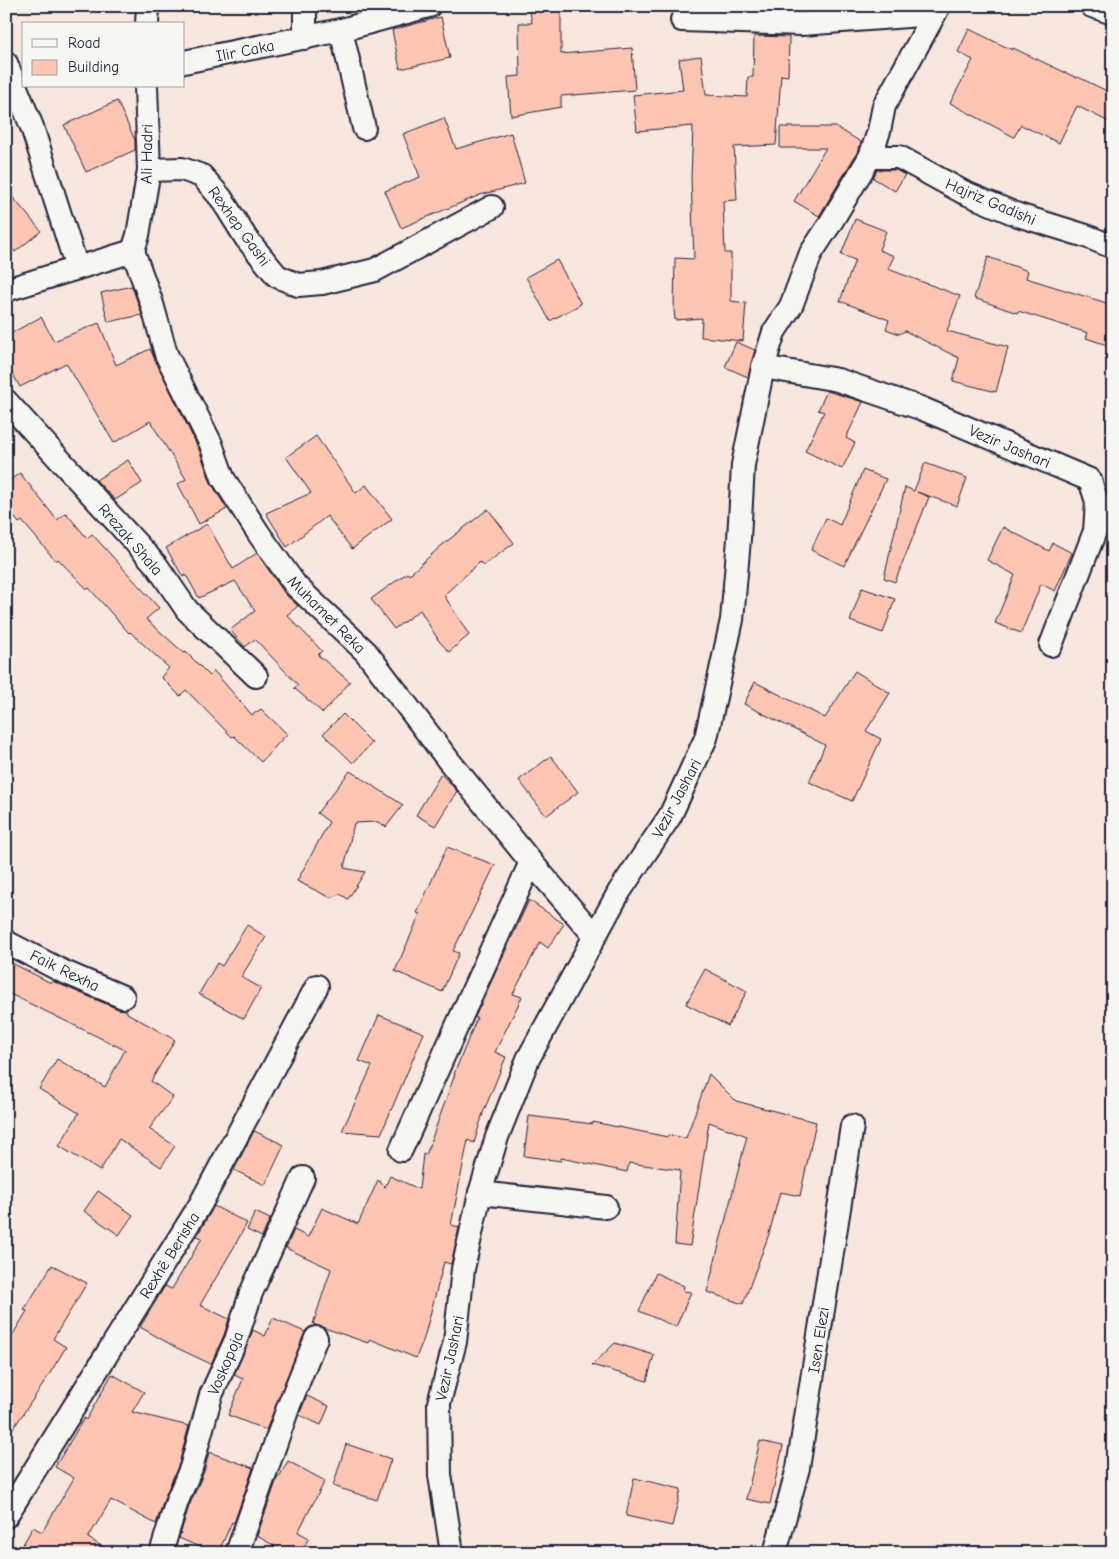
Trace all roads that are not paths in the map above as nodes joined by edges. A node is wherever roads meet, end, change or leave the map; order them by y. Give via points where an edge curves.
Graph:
1 (148, 6) edge
2 (305, 6) edge
3 (429, 6) edge
4 (1092, 6) edge
5 (936, 10) edge
6 (1113, 13) edge
7 (682, 20) dead end
8 (147, 22) edge
9 (341, 30) junction
10 (306, 38) junction
11 (185, 62) edge
12 (6, 63) edge
13 (146, 88) edge
14 (364, 128) dead end
15 (870, 157) junction
16 (149, 170) junction
17 (492, 207) dead end
18 (1113, 247) edge
19 (133, 251) junction
20 (77, 268) junction
21 (6, 290) edge
22 (763, 367) junction
23 (6, 401) edge
24 (1051, 645) dead end
25 (256, 676) dead end
26 (531, 862) junction
27 (594, 934) junction
28 (6, 942) edge
29 (317, 986) dead end
30 (123, 997) dead end
31 (852, 1126) dead end
32 (401, 1150) dead end
33 (303, 1178) dead end
34 (480, 1193) junction
35 (606, 1207) dead end
36 (316, 1338) dead end
37 (6, 1516) edge
38 (161, 1553) edge
39 (237, 1553) edge
40 (452, 1553) edge
41 (775, 1553) edge

1 - 8 street
2 - 10 street
3 - 9 street, Ilir Caka
4 - 6 street
5 - 7 street, Vezir Jashari via 802,24
5 - 15 street, Vezir Jashari via 884,106
9 - 10 street, Ilir Caka
9 - 14 street
10 - 11 street, Ilir Caka
12 - 20 street via 32,127
13 - 16 street, Ali Hadri
15 - 18 street, Hajriz Gadishi via 899,158 963,192
15 - 22 street, Vezir Jashari via 810,253 791,306 774,332
16 - 17 street, Rexhep Gashi via 182,169 202,176 277,276 298,284 322,283 374,270
16 - 19 street, Ali Hadri
19 - 20 street
19 - 26 street, Muhamet Reka via 166,354 211,444 223,478 258,534 296,586 366,652
20 - 21 street
22 - 24 street, Vezir Jashari via 838,380 923,409 1090,480 1097,502 1094,531
22 - 27 street, Vezir Jashari via 743,465 732,620 706,738 670,816
23 - 25 street, Rrezak Shala via 156,566 187,610
26 - 27 street, Muhamet Reka
26 - 32 street
27 - 34 street, Vezir Jashari via 528,1059 497,1137
28 - 30 street, Faik Rexha
29 - 37 street, Rexhë Berisha via 200,1205
31 - 41 street, Isen Elezi via 798,1468
33 - 38 street, Voskopoja via 211,1394 191,1468
34 - 35 street
34 - 40 street, Vezir Jashari via 463,1269 455,1342 439,1403 440,1475
36 - 39 street

